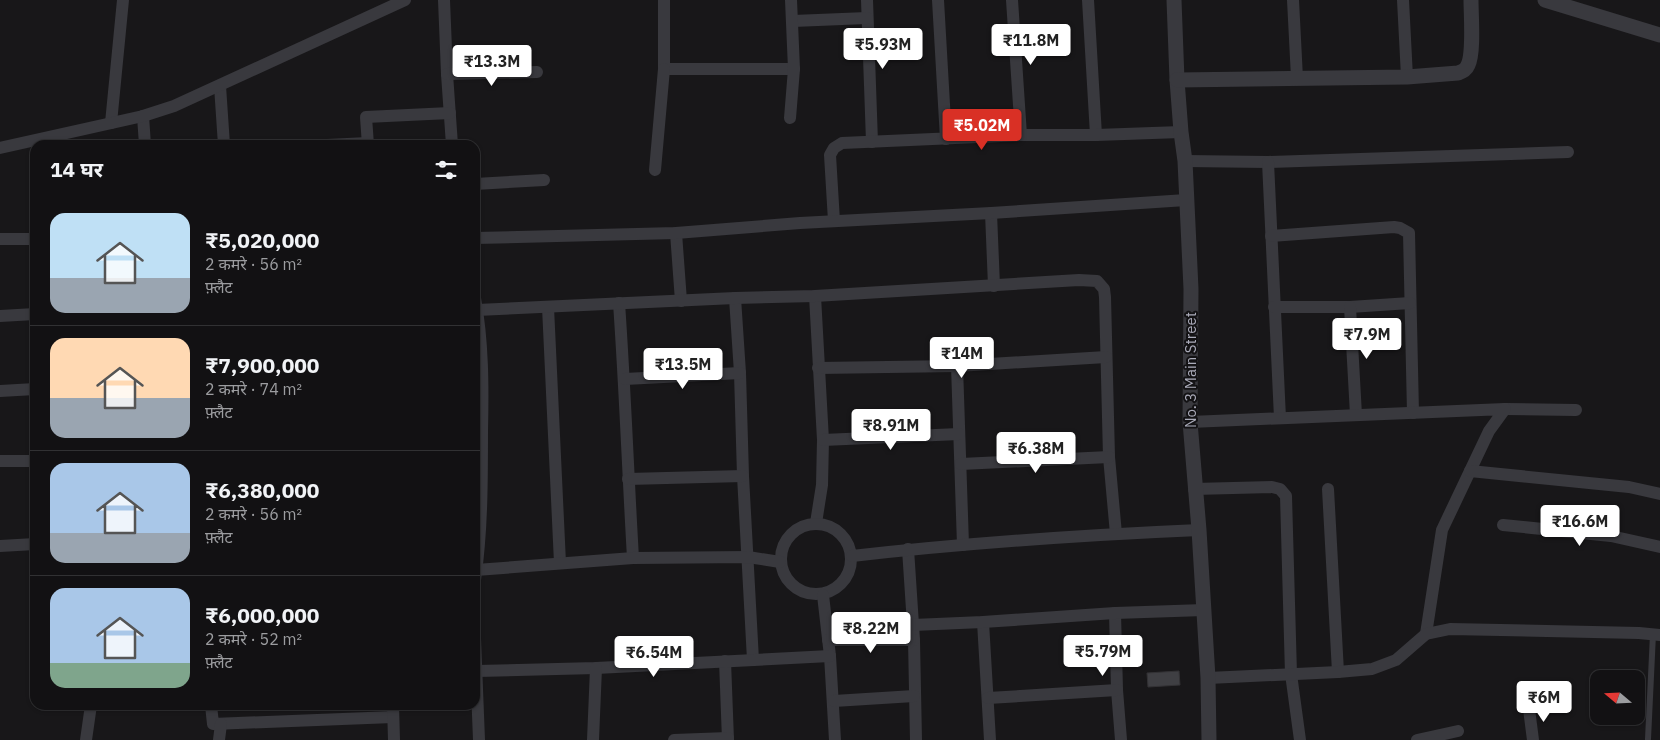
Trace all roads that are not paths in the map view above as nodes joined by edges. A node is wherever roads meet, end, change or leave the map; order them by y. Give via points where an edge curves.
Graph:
1 (123, 0) edge
2 (405, 0) edge
3 (444, 0) edge
4 (664, 0) edge
5 (791, 0) edge
6 (867, 0) edge
7 (938, 0) edge
8 (1012, 0) edge
9 (1088, 0) edge
10 (1174, 0) edge
11 (1293, 0) edge
12 (1403, 0) edge
13 (1471, 0) edge
14 (1545, 0) edge
15 (1582, 6) edge
16 (867, 18) junction
17 (793, 21) junction
18 (1660, 35) edge
19 (664, 68) junction
20 (794, 69) junction
21 (536, 72) dead end
22 (447, 74) junction
23 (1407, 77) junction
24 (1297, 78) junction
25 (1178, 80) junction
26 (220, 86) junction
27 (450, 113) junction
28 (143, 116) junction
29 (790, 118) dead end
30 (111, 123) junction
31 (1181, 132) junction
32 (1022, 135) junction
33 (1096, 135) junction
34 (70, 139) edge
35 (946, 139) junction
36 (145, 140) edge
37 (224, 140) edge
38 (368, 140) edge
39 (452, 140) edge
40 (872, 142) junction
41 (30, 144) edge
42 (0, 148) edge
43 (1568, 152) dead end
44 (1185, 161) junction
45 (1268, 162) junction
46 (655, 170) dead end
47 (544, 180) dead end
48 (480, 184) edge
49 (1186, 200) junction
50 (991, 213) junction
51 (834, 220) junction
52 (676, 233) junction
53 (1271, 236) junction
54 (480, 238) edge
55 (0, 239) edge
56 (30, 239) edge
57 (994, 286) junction
58 (815, 296) junction
59 (735, 298) junction
60 (681, 300) junction
61 (619, 303) junction
62 (1410, 303) junction
63 (480, 304) edge
64 (548, 307) junction
65 (1274, 307) junction
66 (1350, 307) junction
67 (30, 314) edge
68 (0, 316) edge
69 (480, 346) edge
70 (1106, 357) junction
71 (957, 366) junction
72 (818, 368) junction
73 (740, 373) junction
74 (625, 379) junction
75 (30, 389) edge
76 (0, 390) edge
77 (1504, 409) junction
78 (1576, 410) dead end
79 (1413, 412) junction
80 (1356, 415) junction
81 (1280, 418) junction
82 (1190, 422) junction
83 (959, 434) junction
84 (823, 440) junction
85 (1109, 457) junction
86 (480, 459) edge
87 (0, 460) edge
88 (30, 461) edge
89 (961, 464) junction
90 (1470, 471) junction
91 (743, 476) junction
92 (628, 478) junction
93 (1194, 489) junction
94 (1328, 489) dead end
95 (1660, 494) edge
96 (816, 523) junction
97 (1503, 526) dead end
98 (1199, 530) junction
99 (1116, 534) junction
100 (30, 544) edge
101 (963, 545) junction
102 (0, 546) edge
103 (1660, 547) edge
104 (908, 549) junction
105 (852, 556) junction
106 (748, 557) junction
107 (633, 558) junction
108 (780, 562) junction
109 (560, 563) junction
110 (480, 574) edge
111 (823, 595) junction
112 (1204, 610) junction
113 (1115, 613) junction
114 (983, 622) junction
115 (913, 624) junction
116 (1426, 634) junction
117 (1656, 634) edge
118 (828, 640) junction
119 (914, 640) junction
120 (830, 656) junction
121 (753, 660) junction
122 (725, 661) junction
123 (596, 668) junction
124 (480, 671) edge
125 (1338, 672) junction
126 (1291, 674) junction
127 (1208, 678) junction
128 (1117, 690) junction
129 (914, 696) junction
130 (988, 698) junction
131 (834, 701) junction
132 (1529, 709) dead end
133 (90, 710) edge
134 (212, 710) edge
135 (478, 710) edge
136 (393, 711) edge
137 (221, 724) junction
138 (1458, 731) dead end
139 (728, 739) edge
140 (1648, 739) edge
141 (86, 740) edge
142 (219, 740) edge
143 (394, 740) edge
144 (479, 740) edge
145 (593, 740) edge
146 (674, 740) edge
147 (835, 740) edge
148 (916, 740) edge
149 (990, 740) edge
150 (1121, 740) edge
151 (1209, 740) edge
152 (1300, 740) edge
153 (1417, 740) edge
154 (1533, 740) edge

1 - 30 street
2 - 26 street
3 - 22 street
4 - 19 street
5 - 17 street
6 - 16 street
7 - 35 street
8 - 32 street
9 - 33 street
10 - 25 street, No. 3 Main Street
11 - 24 street
12 - 23 street
13 - 23 street via 1470,55 1464,70
14 - 15 street
15 - 18 street
16 - 17 street
16 - 40 street
17 - 20 street
19 - 20 street
19 - 46 street
20 - 29 street
21 - 22 street
22 - 27 street
23 - 24 street
24 - 25 street
25 - 31 street, No. 3 Main Street
26 - 28 street
26 - 37 street
27 - 38 street via 366,117
27 - 39 street
28 - 30 street
28 - 36 street
30 - 34 street
31 - 33 street
31 - 44 street, No. 3 Main Street
32 - 33 street
32 - 35 street
35 - 40 street
40 - 51 street via 842,143 830,155
41 - 42 street
43 - 45 street
44 - 45 street
44 - 49 street, No. 3 Main Street
45 - 53 street
47 - 48 street
49 - 50 street
49 - 82 street, No. 3 Main Street via 1191,289
50 - 51 street
50 - 57 street
51 - 52 street
52 - 54 street
52 - 60 street
53 - 62 street via 1400,228 1409,233 1410,240
53 - 65 street
55 - 56 street
57 - 58 street
57 - 70 street via 1097,281 1104,289 1105,297
58 - 59 street
58 - 72 street
59 - 60 street
59 - 73 street
60 - 61 street
61 - 64 street
61 - 74 street
62 - 66 street
62 - 79 street
63 - 64 street
64 - 109 street
65 - 66 street
65 - 81 street
66 - 80 street
67 - 68 street
69 - 86 street via 483,377
70 - 71 street
70 - 85 street
71 - 72 street
71 - 83 street
72 - 84 street
73 - 74 street
73 - 91 street
74 - 92 street
75 - 76 street
77 - 78 street
77 - 79 street
77 - 90 street via 1489,431
79 - 80 street
80 - 81 street
81 - 82 street
82 - 93 street, No. 3 Main Street
83 - 84 street
83 - 89 street
84 - 96 street via 822,485
85 - 89 street
85 - 99 street
87 - 88 street
89 - 101 street
90 - 95 street via 1629,487
90 - 116 street via 1442,530
91 - 92 street
91 - 106 street
92 - 107 street
93 - 98 street, No. 3 Main Street
93 - 126 street via 1272,487 1280,489 1286,496
94 - 125 street
96 - 105 street via 836,530 849,546
96 - 108 street via 797,528 784,543
97 - 103 street via 1611,536
98 - 99 street
98 - 112 street, No. 3 Main Street
99 - 101 street
100 - 102 street
101 - 104 street
104 - 105 street
104 - 115 street
105 - 111 street via 851,567 841,585
106 - 107 street
106 - 108 street
106 - 121 street
107 - 109 street
108 - 111 street via 787,581 803,593
109 - 110 street
111 - 118 street
112 - 113 street
112 - 127 street, No. 3 Main Street
113 - 114 street
113 - 128 street
114 - 115 street
114 - 130 street
115 - 119 street
116 - 117 street via 1450,629
116 - 125 street via 1396,660 1372,669
117 - 140 lane
118 - 119 street
118 - 120 street
119 - 129 street
120 - 121 street
120 - 131 street
121 - 122 street
122 - 123 street
122 - 139 street
123 - 124 street
123 - 145 street
125 - 126 street
126 - 127 street
126 - 152 street
127 - 151 street, No. 3 Main Street
128 - 130 street
128 - 150 street
129 - 131 street
129 - 148 street
130 - 149 street
131 - 147 street
132 - 154 street
133 - 141 street
134 - 137 street via 213,724
135 - 144 street
136 - 137 street
136 - 143 street
137 - 142 street
138 - 153 street
139 - 146 street

